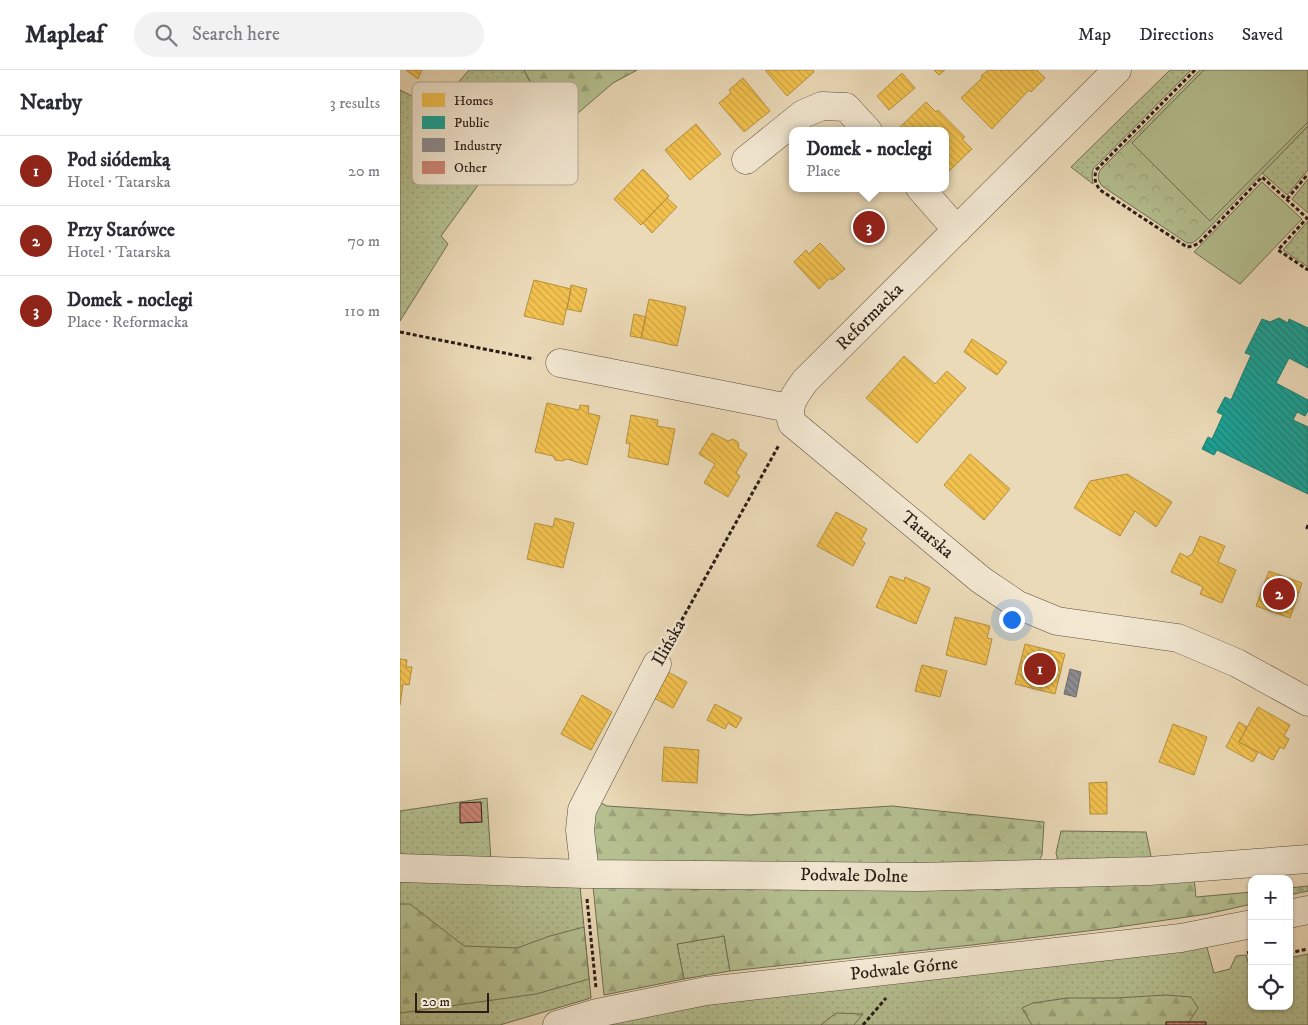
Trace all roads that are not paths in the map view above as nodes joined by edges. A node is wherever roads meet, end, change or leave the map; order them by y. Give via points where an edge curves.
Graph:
1 (1117, 70) edge
2 (864, 127) edge
3 (746, 160) dead end
4 (924, 192) edge
5 (958, 230) junction
6 (560, 363) road end
7 (790, 416) junction
8 (657, 664) road end
9 (1308, 702) edge
10 (1308, 859) edge
11 (400, 868) edge
12 (585, 874) junction
13 (1308, 910) edge
14 (1293, 913) edge
15 (1248, 925) edge
16 (557, 1025) edge

1 - 5 street, Reformacka
2 - 3 street via 846,107 822,106 803,114
4 - 5 street
5 - 7 street, Reformacka via 805,381 795,396
6 - 7 street, Tatarska
7 - 9 street, Tatarska via 981,580 1018,605 1057,621 1178,638 1237,663
8 - 12 street, Ilińska via 582,810 580,830
10 - 12 street, Podwale Dolne via 1149,871 920,877
11 - 12 street, Podwale Dolne
13 - 14 street
15 - 16 street, Podwale Górne via 1181,938 706,991 597,1013

